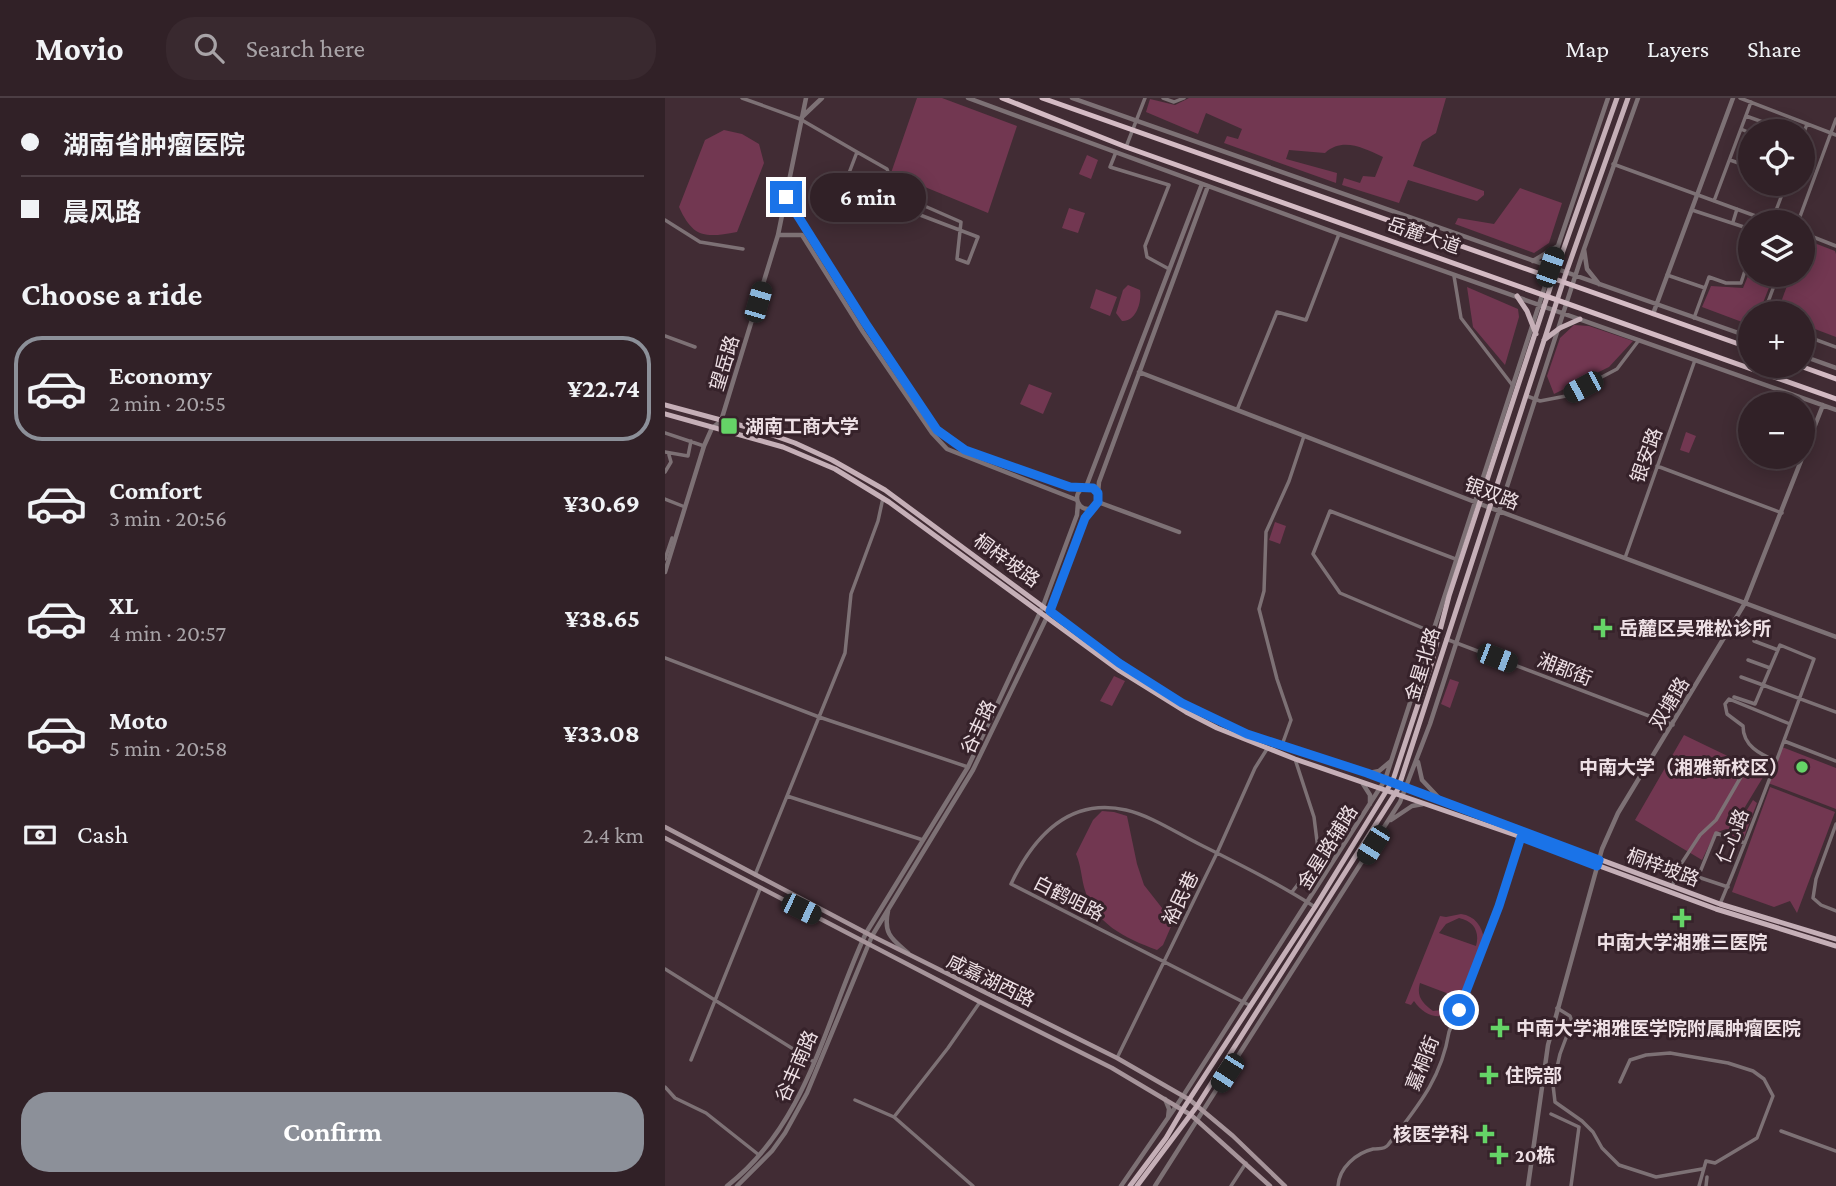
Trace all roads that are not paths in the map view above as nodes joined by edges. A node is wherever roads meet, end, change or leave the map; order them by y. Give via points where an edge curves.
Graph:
1 (742, 98) edge
2 (806, 98) edge
3 (821, 98) edge
4 (968, 98) edge
5 (1002, 98) edge
6 (1042, 98) edge
7 (1072, 98) edge
8 (1145, 98) edge
9 (1163, 98) edge
10 (1184, 98) edge
11 (1608, 98) edge
12 (1617, 98) edge
13 (1628, 98) edge
14 (1638, 98) edge
15 (1733, 98) edge
16 (1740, 98) edge
17 (1751, 102) junction
18 (1746, 116) junction
19 (1836, 118) edge
20 (800, 119) junction
21 (1745, 119) edge
22 (1754, 119) edge
23 (1794, 119) edge
24 (1137, 121) junction
25 (1815, 127) edge
26 (1133, 130) junction
27 (1833, 134) edge
28 (1738, 137) edge
29 (1126, 147) junction
30 (857, 152) junction
31 (1116, 152) junction
32 (1730, 160) junction
33 (1738, 163) edge
34 (1613, 164) junction
35 (1205, 185) junction
36 (846, 192) dead end
37 (895, 193) junction
38 (1697, 195) junction
39 (786, 197) junction
40 (1714, 201) junction
41 (1737, 209) joint
42 (1692, 210) junction
43 (1803, 210) edge
44 (665, 220) edge
45 (1733, 222) junction
46 (1738, 224) edge
47 (960, 229) junction
48 (1339, 234) junction
49 (778, 235) junction
50 (1815, 238) edge
51 (1557, 246) junction
52 (1836, 246) edge
53 (743, 249) dead end
54 (1584, 249) junction
55 (1533, 261) junction
56 (1553, 269) junction
57 (1169, 270) junction
58 (1566, 273) junction
59 (1453, 274) junction
60 (1666, 275) junction
61 (1575, 276) junction
62 (1550, 277) junction
63 (1563, 282) junction
64 (1738, 283) edge
65 (1600, 285) junction
66 (1572, 286) junction
67 (1705, 288) junction
68 (1545, 294) junction
69 (1517, 296) junction
70 (1557, 300) junction
71 (1566, 303) junction
72 (1656, 304) junction
73 (1541, 306) junction
74 (1554, 310) junction
75 (1563, 313) junction
76 (1653, 314) junction
77 (1694, 318) junction
78 (1580, 319) junction
79 (1532, 325) junction
80 (1558, 329) junction
81 (1738, 333) edge
82 (1536, 334) junction
83 (665, 336) edge
84 (1815, 339) edge
85 (1544, 340) junction
86 (1639, 340) junction
87 (1738, 344) edge
88 (695, 347) dead end
89 (1836, 347) edge
90 (1695, 360) junction
91 (1815, 360) edge
92 (1836, 368) edge
93 (1815, 371) edge
94 (1139, 372) junction
95 (1836, 379) edge
96 (1517, 391) junction
97 (1526, 395) junction
98 (1535, 399) junction
99 (1836, 399) edge
100 (665, 405) edge
101 (1823, 405) junction
102 (1237, 410) junction
103 (1836, 410) edge
104 (665, 414) edge
105 (721, 421) junction
106 (712, 428) junction
107 (723, 431) junction
108 (665, 433) edge
109 (1304, 436) junction
110 (691, 441) junction
111 (704, 446) junction
112 (667, 453) edge
113 (1657, 466) junction
114 (665, 472) edge
115 (1083, 488) junction
116 (1098, 493) junction
117 (883, 498) junction
118 (665, 499) edge
119 (1077, 501) junction
120 (1098, 502) junction
121 (1477, 503) junction
122 (685, 507) junction
123 (1489, 507) junction
124 (1093, 508) junction
125 (1498, 510) junction
126 (1782, 513) junction
127 (1179, 532) dead end
128 (672, 538) dead end
129 (1625, 558) junction
130 (665, 559) edge
131 (1459, 561) junction
132 (665, 572) edge
133 (1745, 603) junction
134 (1043, 606) junction
135 (1050, 611) junction
136 (1039, 613) junction
137 (1046, 619) junction
138 (1436, 634) junction
139 (1836, 637) edge
140 (1446, 639) junction
141 (1753, 641) dead end
142 (1778, 650) junction
143 (665, 658) edge
144 (1748, 660) dead end
145 (1770, 668) junction
146 (1741, 677) dead end
147 (1763, 685) junction
148 (1734, 697) dead end
149 (1800, 699) junction
150 (1835, 710) edge
151 (819, 717) junction
152 (1790, 724) junction
153 (1673, 725) junction
154 (1784, 741) junction
155 (1282, 745) junction
156 (1267, 749) junction
157 (1393, 757) junction
158 (1295, 759) junction
159 (1417, 760) junction
160 (1776, 761) junction
161 (1836, 761) edge
162 (968, 767) junction
163 (1367, 773) junction
164 (1742, 775) dead end
165 (1360, 780) junction
166 (1388, 781) junction
167 (1400, 785) junction
168 (1407, 788) junction
169 (1385, 789) junction
170 (1396, 793) junction
171 (787, 796) junction
172 (1403, 796) junction
173 (1443, 801) junction
174 (1425, 804) junction
175 (1370, 806) junction
176 (1387, 822) junction
177 (1836, 824) edge
178 (665, 827) edge
179 (1521, 837) junction
180 (665, 838) edge
181 (923, 841) junction
182 (1745, 843) junction
183 (1217, 853) junction
184 (1598, 863) junction
185 (755, 875) junction
186 (1672, 887) junction
187 (1728, 887) junction
188 (760, 889) junction
189 (1291, 892) junction
190 (1308, 903) junction
191 (1720, 904) junction
192 (889, 907) junction
193 (1315, 908) junction
194 (1836, 911) edge
195 (869, 934) junction
196 (1836, 939) edge
197 (866, 943) junction
198 (1836, 946) edge
199 (909, 954) junction
200 (1165, 962) junction
201 (665, 969) edge
202 (716, 1002) junction
203 (980, 1002) junction
204 (1243, 1002) junction
205 (1251, 1006) junction
206 (1557, 1008) junction
207 (1596, 1021) dead end
208 (1572, 1022) junction
209 (1117, 1058) junction
210 (691, 1060) dead end
211 (815, 1063) junction
212 (1621, 1082) dead end
213 (665, 1087) edge
214 (1183, 1096) junction
215 (1165, 1098) junction
216 (855, 1100) dead end
217 (1190, 1100) junction
218 (1180, 1107) junction
219 (1200, 1108) junction
220 (1551, 1114) dead end
221 (1191, 1115) junction
222 (894, 1117) junction
223 (1168, 1118) junction
224 (1197, 1120) junction
225 (1781, 1131) dead end
226 (1836, 1151) edge
227 (760, 1155) junction
228 (1246, 1163) junction
229 (1702, 1169) junction
230 (1707, 1177) dead end
231 (1139, 1185) edge
232 (727, 1186) edge
233 (737, 1186) edge
234 (973, 1186) edge
235 (1121, 1186) edge
236 (1130, 1186) edge
237 (1155, 1186) edge
238 (1231, 1186) edge
239 (1270, 1186) edge
240 (1285, 1186) edge
241 (1338, 1186) edge
242 (1528, 1186) edge
243 (1571, 1186) edge
244 (1699, 1186) edge
245 (1706, 1186) edge

1 - 20 street
2 - 20 street, 望岳路
3 - 20 street
4 - 31 street
5 - 29 highway, 岳麓大道
6 - 26 highway, 岳麓大道
7 - 24 street
8 - 24 street
9 - 10 street via 1174,102
11 - 51 street
12 - 56 main road, 金星北路
13 - 58 main road, 金星北路
14 - 34 street, 金星路辅路
15 - 38 street
16 - 17 street
17 - 18 street
17 - 23 street
18 - 21 street
18 - 22 street
19 - 27 street
20 - 30 street
20 - 39 street, 望岳路
24 - 26 street
24 - 55 street
25 - 27 street
26 - 29 street
26 - 62 highway, 岳麓大道
27 - 43 street
28 - 32 street
29 - 68 highway, 岳麓大道
30 - 36 street
30 - 37 street via 887,169
31 - 35 street
31 - 57 street via 1110,167 1169,185 1145,246 1147,257
32 - 33 street
32 - 40 street
34 - 38 street
34 - 54 street, 金星路辅路
35 - 48 street
35 - 57 street
35 - 94 street
37 - 47 street via 961,222
37 - 47 street via 899,207
38 - 40 street
38 - 42 street
39 - 49 street, 望岳路
39 - 115 street via 937,430 965,450
40 - 41 street
41 - 45 street
42 - 45 street
42 - 60 street
44 - 53 street via 700,242
45 - 46 street
47 - 47 street via 957,259 968,263 978,237
48 - 59 street
48 - 102 street via 1307,320 1277,312
49 - 105 street, 望岳路
49 - 119 street via 802,235 870,343 947,449
50 - 52 street
51 - 55 street
51 - 56 street
54 - 61 street, 金星路辅路
54 - 65 street via 1587,269
55 - 56 street
56 - 58 street
56 - 62 main road, 金星北路
57 - 115 street
58 - 61 street
58 - 63 main road, 金星北路
59 - 69 street
59 - 96 street via 1461,318
60 - 67 street
60 - 72 street
61 - 65 street
61 - 66 street, 金星路辅路
62 - 63 highway, 岳麓大道
62 - 68 main road, 金星北路
63 - 66 highway, 岳麓大道
63 - 70 main road, 金星北路
64 - 67 street via 1709,277
65 - 72 street
66 - 71 street, 金星路辅路
66 - 76 highway, 岳麓大道
67 - 77 street
68 - 70 highway, 岳麓大道
68 - 73 main road, 金星北路
69 - 73 street
69 - 79 main road
70 - 71 highway, 岳麓大道
70 - 74 main road, 金星北路
71 - 75 street, 金星路辅路
71 - 99 highway, 岳麓大道
72 - 76 street
72 - 77 street
73 - 74 street
73 - 79 street
73 - 82 main road, 金星北路
74 - 75 street
74 - 85 main road, 金星北路
75 - 78 street
75 - 80 street, 金星路辅路
76 - 87 highway, 岳麓大道
77 - 81 street
78 - 80 main road
78 - 86 street
79 - 82 main road
79 - 121 street
80 - 85 main road
80 - 98 street, 金星路辅路
82 - 96 main road, 金星北路
83 - 88 street
84 - 89 street
85 - 97 main road, 金星北路
86 - 90 street
86 - 98 street via 1617,369 1566,396
90 - 101 street
90 - 113 street, 银安路
91 - 92 street
93 - 95 highway
94 - 102 street, 银双路
94 - 116 street via 1098,482
96 - 121 main road, 金星北路
97 - 98 street
97 - 123 main road, 金星北路
98 - 125 street, 金星路辅路
100 - 105 main road, 桐梓坡路
101 - 103 street
101 - 126 street, 双塘路
102 - 109 street, 银双路
104 - 106 main road, 桐梓坡路
105 - 106 street, 望岳路
105 - 107 street
105 - 134 main road, 桐梓坡路 via 795,443 885,490
106 - 107 main road, 桐梓坡路
106 - 111 street
107 - 117 main road, 桐梓坡路 via 783,447 835,469
108 - 110 street
109 - 121 street, 银双路
109 - 155 street via 1266,532 1259,609 1291,720
110 - 111 street
110 - 112 street via 688,456
111 - 122 street
112 - 114 street via 671,462
113 - 126 street
113 - 129 street, 银安路
115 - 116 street
115 - 119 street
116 - 120 street
117 - 136 main road, 桐梓坡路
117 - 151 street via 851,594 845,653
118 - 122 street
119 - 124 street via 1086,509
119 - 134 street, 谷丰路 via 1077,515
120 - 124 street
120 - 127 street
121 - 123 street, 银双路
121 - 131 main road, 金星北路
122 - 132 street
123 - 125 street, 银双路
123 - 140 main road, 金星北路
124 - 135 street, 谷丰路 via 1085,518
125 - 129 street, 银双路
125 - 159 street, 金星路辅路
126 - 133 street, 双塘路
128 - 130 street
129 - 133 street, 银双路
131 - 138 main road, 金星北路
131 - 138 street via 1330,511 1313,554 1340,593
133 - 139 street, 银双路
133 - 153 street, 双塘路
134 - 135 main road, 桐梓坡路
134 - 136 street, 谷丰路
135 - 137 street, 谷丰路
135 - 155 main road, 桐梓坡路 via 1182,703
136 - 137 main road, 桐梓坡路
136 - 162 street, 谷丰路
137 - 156 main road, 桐梓坡路 via 1186,712
137 - 192 street, 谷丰路 via 973,770
138 - 157 street
138 - 166 main road, 金星北路
140 - 153 street, 湘郡街
140 - 167 main road, 金星北路
141 - 142 street
142 - 145 street
142 - 149 street, 仁心路 via 1780,646 1814,659
143 - 151 street
144 - 145 street
145 - 147 street
146 - 147 street
147 - 148 street via 1755,704
147 - 149 street
149 - 150 street
149 - 152 street, 仁心路
151 - 162 street
151 - 171 street
152 - 154 street, 仁心路
152 - 160 street via 1729,699 1725,704 1727,714 1743,726 1743,735 1758,754
153 - 184 street, 双塘路 via 1618,813
154 - 160 street, 仁心路
154 - 161 street
155 - 163 main road, 桐梓坡路
156 - 158 main road, 桐梓坡路
156 - 183 street, 裕民巷
157 - 163 street via 1379,771
157 - 166 street
158 - 165 main road, 桐梓坡路
158 - 189 street via 1314,817 1319,856
159 - 168 street, 金星路辅路
159 - 173 street via 1422,780
160 - 182 street, 仁心路
162 - 181 street, 谷丰路
163 - 166 main road, 桐梓坡路
164 - 186 street via 1716,820 1679,867
165 - 169 main road, 桐梓坡路
165 - 175 street via 1370,795
166 - 167 main road, 桐梓坡路
166 - 169 main road, 金星北路
167 - 168 main road, 桐梓坡路
167 - 170 main road, 金星北路
168 - 172 street, 金星路辅路
168 - 173 main road, 桐梓坡路
169 - 170 main road, 桐梓坡路
169 - 175 street, 金星路辅路
169 - 193 main road, 金星北路
170 - 172 main road, 桐梓坡路
170 - 219 main road, 金星北路
171 - 181 street
171 - 185 street
172 - 174 main road, 桐梓坡路
172 - 176 street, 金星路辅路
173 - 184 main road, 桐梓坡路
174 - 176 street via 1412,806
174 - 179 main road, 桐梓坡路
175 - 190 street, 金星路辅路
176 - 219 street, 金星路辅路
177 - 194 street via 1813,898
178 - 185 main road, 咸嘉湖西路
179 - 184 main road, 桐梓坡路
179 - 241 street, 嘉桐街 via 1428,1092 1387,1146 1351,1161
180 - 188 main road, 咸嘉湖西路
181 - 195 street, 谷丰路
182 - 187 street, 仁心路
182 - 187 street via 1716,834 1698,877
183 - 189 street, 白鹤咀路
183 - 200 street, 裕民巷
183 - 200 street, 白鹤咀路 via 1145,817 1106,808 1069,816 1049,828 1011,884
184 - 186 main road, 桐梓坡路
184 - 198 main road, 桐梓坡路 via 1761,925
184 - 206 street, 双塘路
185 - 195 main road, 咸嘉湖西路
186 - 191 main road, 桐梓坡路
187 - 191 street, 仁心路
188 - 197 main road, 咸嘉湖西路
188 - 202 street
189 - 190 street, 白鹤咀路
190 - 193 street, 白鹤咀路
190 - 204 street, 金星路辅路
191 - 196 main road, 桐梓坡路
192 - 195 street, 谷丰路
192 - 199 street via 887,932
193 - 205 main road, 金星北路
195 - 197 street, 谷丰路
195 - 199 main road, 咸嘉湖西路
197 - 203 main road, 咸嘉湖西路
197 - 211 street, 谷丰南路
197 - 233 street, 谷丰南路 via 794,1119 772,1152
199 - 209 main road, 咸嘉湖西路
200 - 204 street, 白鹤咀路
200 - 209 street, 裕民巷
201 - 202 street
202 - 210 street
202 - 211 street
203 - 215 main road, 咸嘉湖西路
203 - 222 street
204 - 205 street, 白鹤咀路
204 - 214 street, 金星路辅路
205 - 217 main road, 金星北路
206 - 208 street
206 - 242 street, 双塘路
207 - 208 street
208 - 229 street via 1553,1085 1555,1102 1582,1121 1618,1160 1656,1177
209 - 214 main road, 咸嘉湖西路
211 - 227 street, 谷丰南路 via 786,1121
212 - 229 street via 1630,1060 1669,1053 1745,1067 1764,1079 1773,1096 1757,1138 1716,1163 1706,1161
213 - 227 street
214 - 217 main road, 咸嘉湖西路
214 - 218 street, 金星路辅路
215 - 218 main road, 咸嘉湖西路
215 - 223 street
216 - 222 street
217 - 218 main road, 金星北路
217 - 219 main road, 咸嘉湖西路
218 - 221 main road, 咸嘉湖西路
218 - 223 street, 金星路辅路
218 - 236 main road, 金星北路 via 1166,1138
219 - 221 main road, 金星北路
219 - 224 street, 金星路辅路
219 - 240 main road, 咸嘉湖西路
220 - 243 street via 1579,1127
221 - 224 main road, 咸嘉湖西路
221 - 231 main road, 金星北路
222 - 234 street
223 - 235 street, 金星路辅路
224 - 228 main road, 咸嘉湖西路
224 - 237 street, 金星路辅路
225 - 226 street
227 - 232 street, 谷丰南路
228 - 238 street
228 - 239 main road, 咸嘉湖西路
229 - 244 street
230 - 245 street

